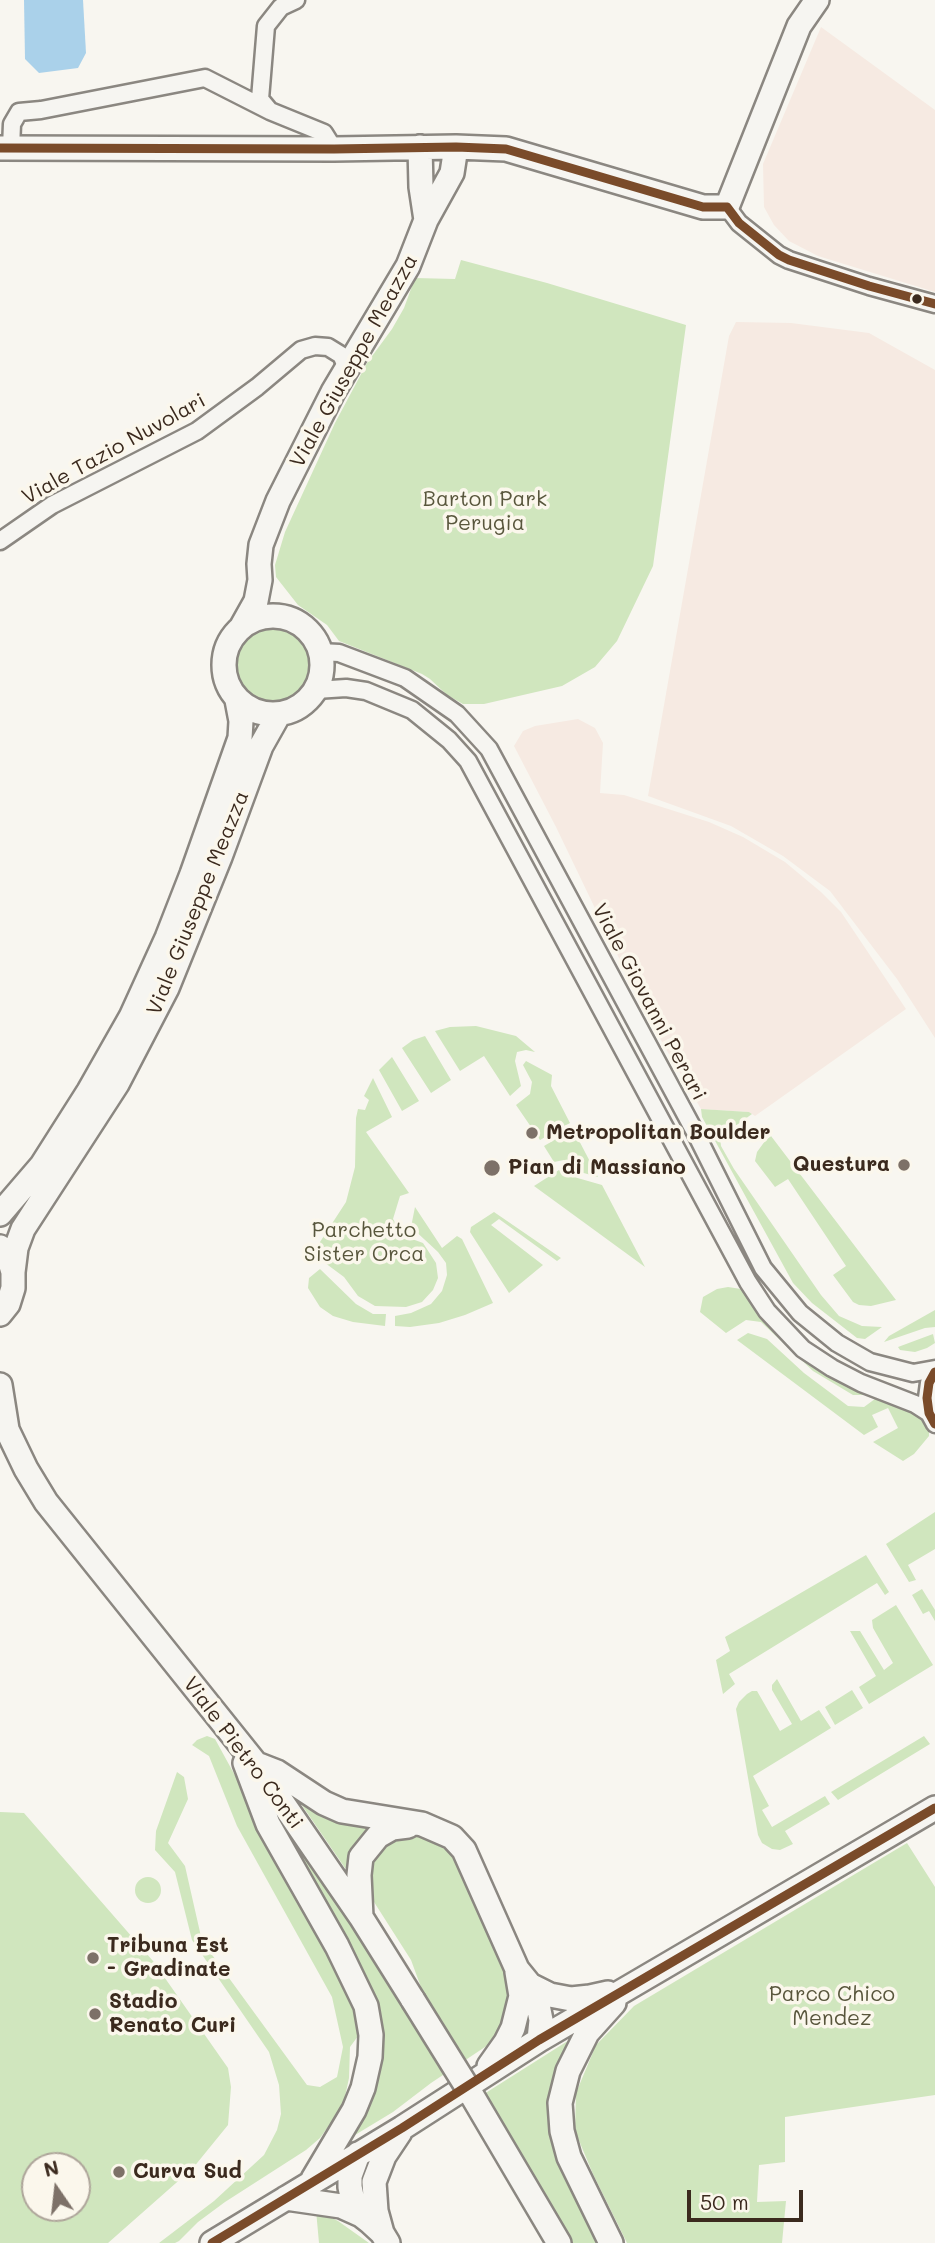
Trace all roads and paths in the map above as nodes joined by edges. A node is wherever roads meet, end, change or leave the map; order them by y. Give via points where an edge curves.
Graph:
1 (296, 0) edge
2 (817, 0) edge
3 (270, 111) junction
4 (420, 147) junction
5 (456, 147) junction
6 (6, 148) edge
7 (334, 149) junction
8 (727, 208) junction
9 (426, 220) junction
10 (935, 304) edge
11 (347, 368) junction
12 (0, 541) edge
13 (260, 580) junction
14 (284, 617) junction
15 (242, 626) junction
16 (320, 652) junction
17 (316, 690) junction
18 (237, 700) junction
19 (279, 714) junction
20 (0, 1214) edge
21 (0, 1247) edge
22 (13, 1272) junction
23 (0, 1314) edge
24 (935, 1370) edge
25 (0, 1385) edge
26 (932, 1418) edge
27 (3, 1422) edge
28 (237, 1740) junction
29 (256, 1764) junction
30 (935, 1808) edge
31 (422, 1824) junction
32 (361, 1917) junction
33 (523, 1977) junction
34 (628, 1987) junction
35 (539, 2040) junction
36 (475, 2080) junction
37 (402, 2128) junction
38 (358, 2154) junction
39 (310, 2183) junction
40 (286, 2198) junction
41 (360, 2215) junction
42 (385, 2238) edge
43 (212, 2243) edge
44 (559, 2243) edge
45 (611, 2243) edge

1 - 3 street via 281,7 266,26 260,99
2 - 8 street via 799,26
3 - 6 street via 205,78 19,112
3 - 7 street via 324,133
4 - 5 street
4 - 7 street
4 - 9 street, Viale Giuseppe Meazza
5 - 8 street via 506,149 703,207
5 - 9 street, Viale Giuseppe Meazza via 452,173
6 - 7 street
8 - 10 street via 779,255
9 - 11 street, Viale Giuseppe Meazza via 408,266
11 - 12 street, Viale Tazio Nuvolari via 341,355 328,346 301,350 197,431 52,505
11 - 13 street, Viale Giuseppe Meazza via 278,501 261,545
13 - 14 street
13 - 15 street, Viale Giuseppe Meazza via 256,601
14 - 15 street via 255,619
14 - 16 street via 307,629
15 - 18 street via 231,639 223,662 227,686
16 - 17 street via 321,678
16 - 24 street, Viale Giovanni Perari via 340,653 405,678 457,714 489,750 763,1268 794,1306 816,1328 870,1362 913,1373
17 - 19 street via 294,710
17 - 26 street via 366,691 412,710 468,761 767,1311 803,1349 832,1368 915,1404
18 - 19 street via 249,709
18 - 20 street, Viale Giuseppe Meazza via 240,738 167,938 131,1017 42,1165
19 - 22 street, Viale Giuseppe Meazza via 261,746 167,988 117,1084 23,1229
21 - 22 street
22 - 23 street via 13,1289
24 - 26 street via 927,1398
25 - 27 street, Viale Pietro Conti
27 - 28 street, Viale Pietro Conti via 46,1502
28 - 29 street, Viale Pietro Conti
28 - 39 street via 268,1824 366,2006 370,2057 363,2088
29 - 31 street via 342,1811
29 - 32 street, Viale Pietro Conti
30 - 34 street
31 - 32 street via 392,1828 367,1847 359,1875
31 - 33 street via 452,1837 464,1850
32 - 36 street, Viale Pietro Conti, bridge via 413,2000
33 - 34 street via 550,1995 571,1999
33 - 35 street via 540,2010
33 - 36 street via 513,2028
34 - 35 street
34 - 45 street via 587,2033 568,2071 560,2103 569,2157
35 - 36 street
36 - 37 street
36 - 44 street, Viale Pietro Conti
37 - 38 street
37 - 42 street via 374,2182 376,2211
38 - 39 street
38 - 41 street via 350,2187
39 - 40 street
40 - 41 street via 341,2206
40 - 43 street
41 - 42 street

